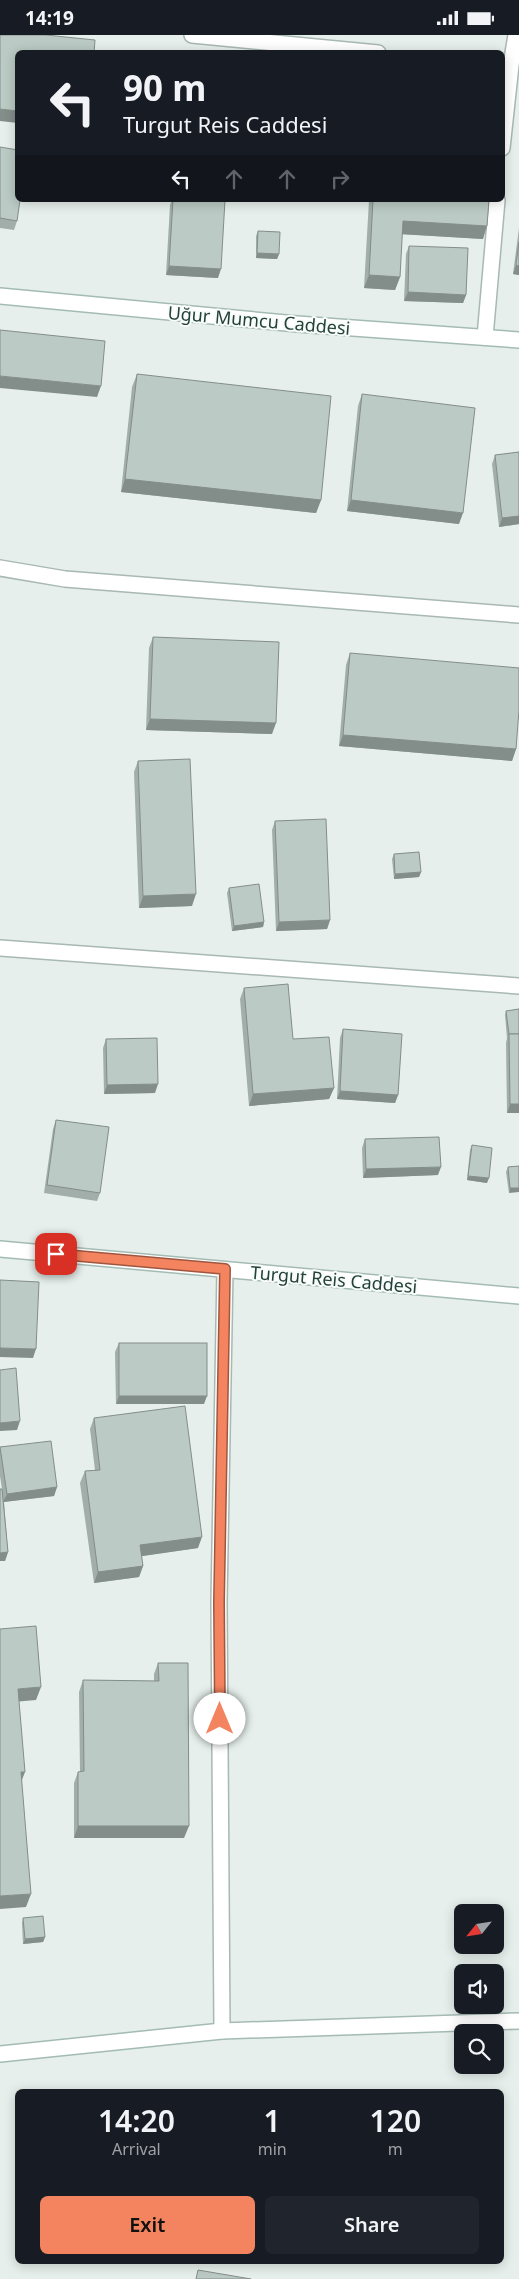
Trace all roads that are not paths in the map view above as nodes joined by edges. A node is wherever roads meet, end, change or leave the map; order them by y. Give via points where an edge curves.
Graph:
1 (192, 35) edge
2 (516, 35) edge
3 (347, 50) edge
4 (511, 65) edge
5 (505, 120) edge
6 (498, 202) edge
7 (0, 296) edge
8 (485, 337) junction
9 (519, 340) edge
10 (0, 568) edge
11 (519, 615) edge
12 (0, 948) edge
13 (519, 986) edge
14 (0, 1249) edge
15 (225, 1269) junction
16 (519, 1296) edge
17 (519, 2021) edge
18 (222, 2031) junction
19 (0, 2054) edge

1 - 3 street
2 - 4 street
4 - 5 street
6 - 8 street
7 - 8 street, Uğur Mumcu Caddesi via 297,325
8 - 9 street, Uğur Mumcu Caddesi
10 - 11 street via 65,579
12 - 13 street
14 - 15 street, Turgut Reis Caddesi
15 - 16 street, Turgut Reis Caddesi
15 - 18 street via 219,1602
17 - 18 street
18 - 19 street

